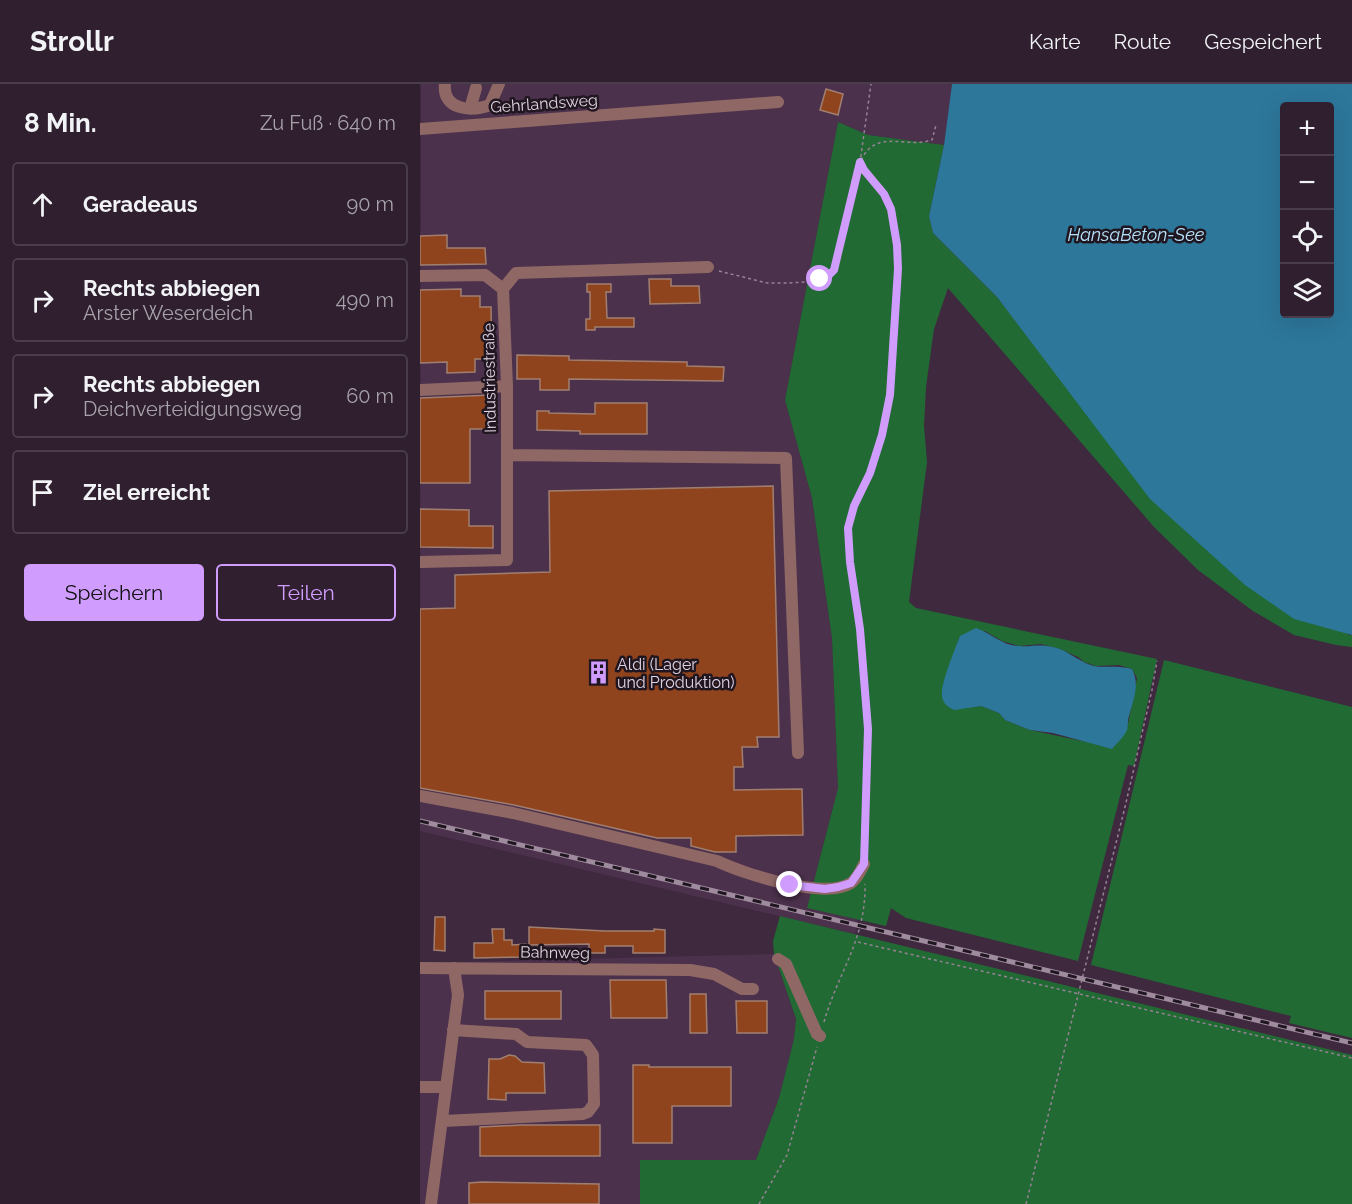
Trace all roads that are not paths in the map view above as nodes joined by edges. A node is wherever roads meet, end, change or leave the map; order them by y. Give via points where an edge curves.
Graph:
1 (445, 84) edge
2 (499, 84) edge
3 (476, 88) dead end
4 (778, 102) dead end
5 (473, 108) junction
6 (420, 129) edge
7 (708, 267) road end
8 (420, 276) edge
9 (503, 289) junction
10 (507, 386) junction
11 (420, 390) edge
12 (507, 455) junction
13 (420, 562) edge
14 (798, 753) dead end
15 (420, 796) edge
16 (864, 864) road end
17 (778, 958) dead end
18 (420, 968) edge
19 (454, 968) junction
20 (753, 989) dead end
21 (453, 1030) junction
22 (820, 1036) road end
23 (420, 1087) edge
24 (446, 1087) junction
25 (443, 1121) junction
26 (431, 1204) edge

1 - 5 street via 445,96 452,104
2 - 5 street via 490,105
3 - 5 street
4 - 6 street, Gehrlandsweg
7 - 9 street via 516,273
8 - 9 street via 485,274
9 - 10 street, Industriestraße
10 - 11 street
10 - 12 street, Industriestraße
12 - 13 street, Industriestraße via 507,560
12 - 14 street via 786,458
15 - 16 street via 513,813 706,858 790,885 825,889 851,883
17 - 22 street via 786,964
18 - 19 street, Bahnweg
19 - 20 street, Bahnweg via 690,970 714,974 742,989
19 - 21 street via 458,995
21 - 24 street
21 - 25 street via 516,1034 527,1042 586,1045 593,1055 594,1104 583,1114
23 - 24 street
24 - 25 street
25 - 26 street

